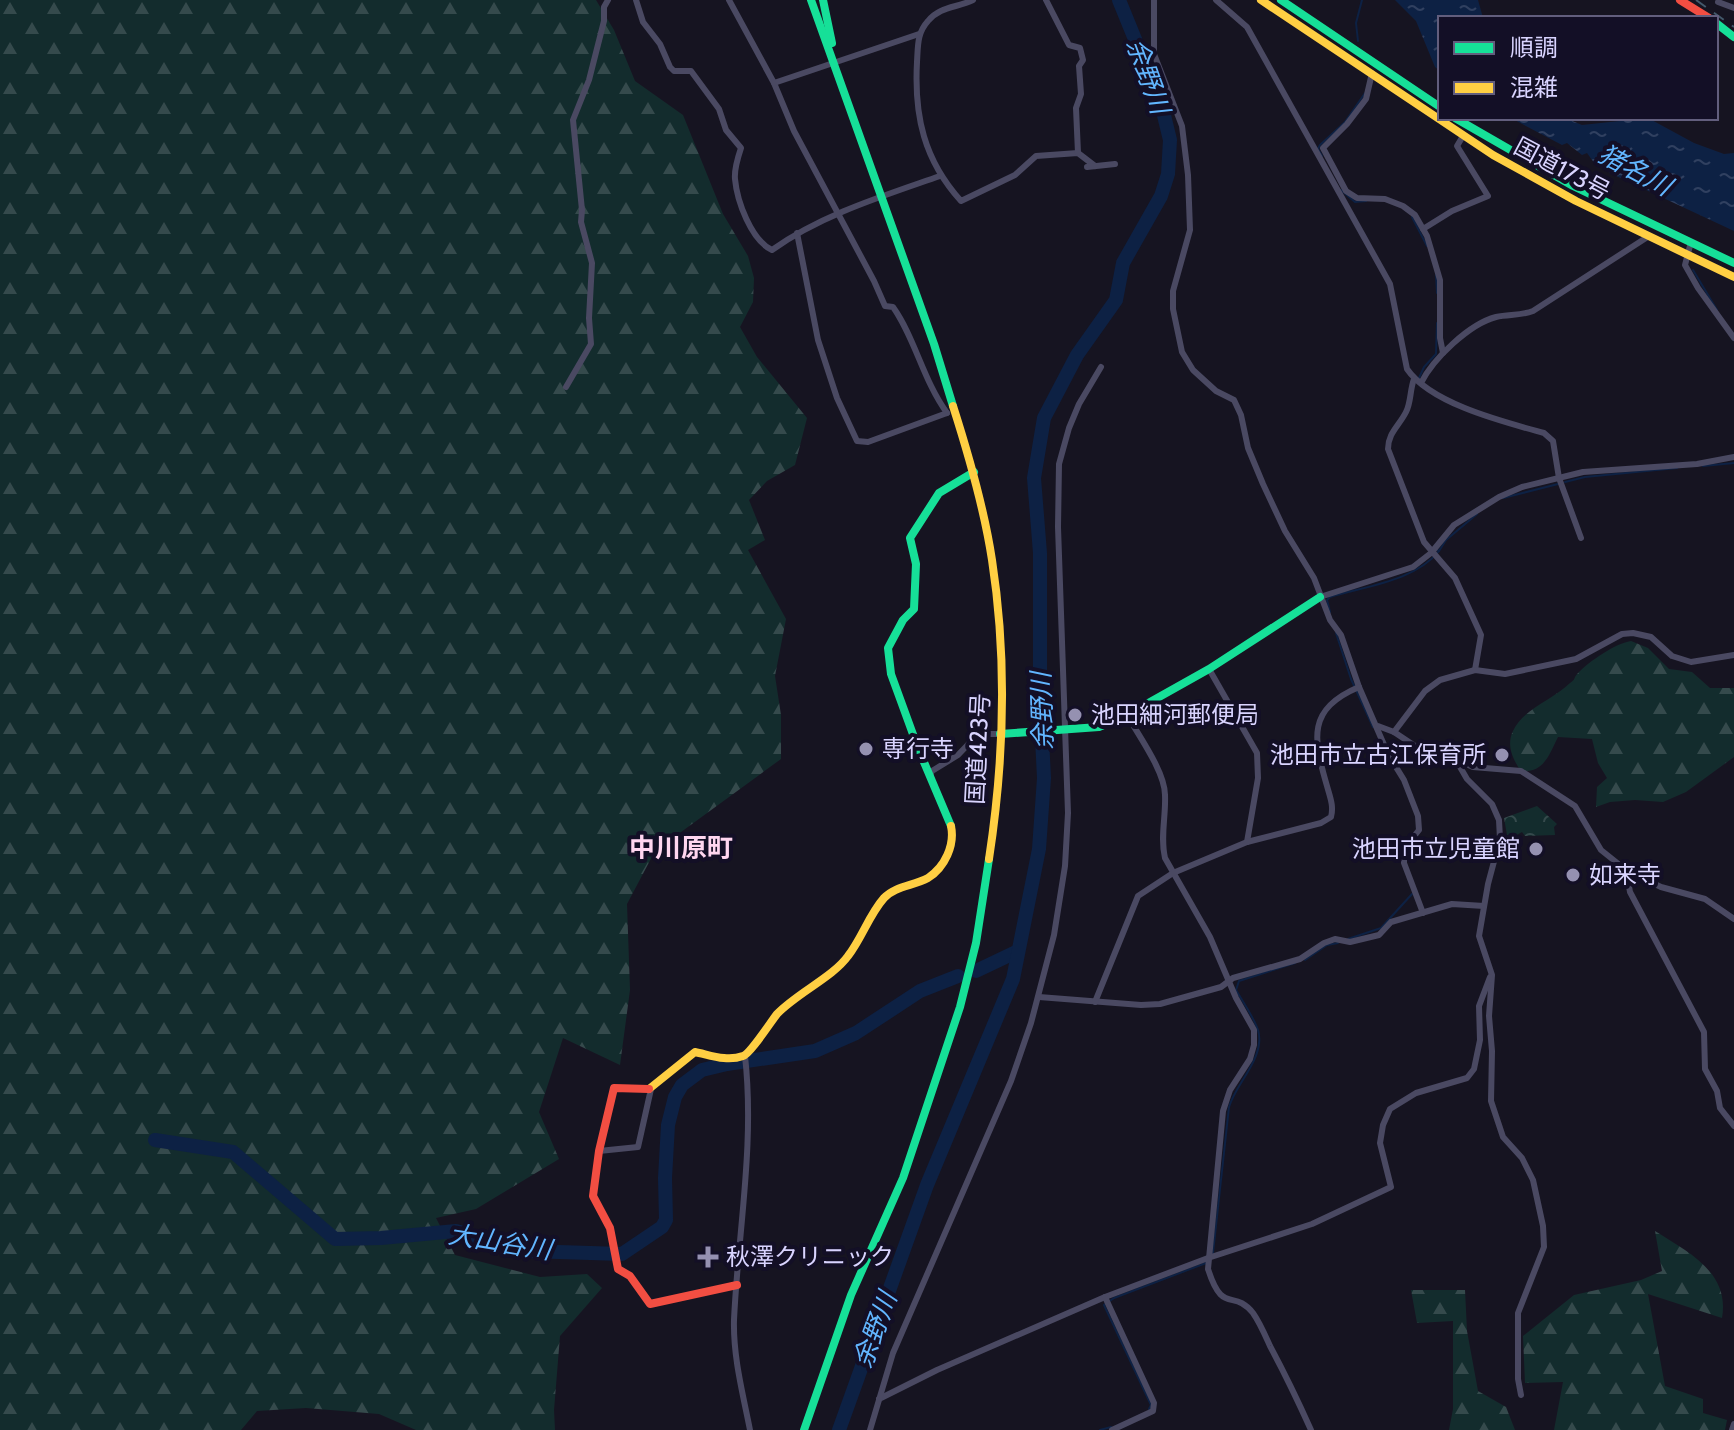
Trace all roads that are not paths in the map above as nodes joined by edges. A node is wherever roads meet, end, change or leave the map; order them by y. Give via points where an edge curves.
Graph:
1 (608, 0) edge
2 (636, 0) edge
3 (729, 0) edge
4 (812, 0) edge
5 (823, 0) edge
6 (941, 0) edge
7 (973, 0) edge
8 (1046, 0) edge
9 (1154, 0) edge
10 (1216, 0) edge
11 (1261, 0) edge
12 (1281, 0) edge
13 (1680, 0) edge
14 (1718, 2) edge
15 (944, 8) junction
16 (1734, 8) edge
17 (1706, 16) edge
18 (1718, 25) edge
19 (919, 34) junction
20 (1734, 37) edge
21 (835, 64) junction
22 (1373, 73) junction
23 (774, 83) junction
24 (1438, 106) edge
25 (1438, 114) edge
26 (1448, 120) edge
27 (1457, 120) edge
28 (1466, 131) junction
29 (1078, 153) junction
30 (1115, 164) dead end
31 (940, 176) junction
32 (1346, 191) junction
33 (1339, 195) junction
34 (882, 196) junction
35 (839, 214) junction
36 (1423, 229) junction
37 (797, 233) junction
38 (1649, 236) junction
39 (1691, 242) junction
40 (1688, 255) junction
41 (1734, 263) edge
42 (1734, 277) edge
43 (1734, 338) edge
44 (1443, 353) junction
45 (1101, 367) dead end
46 (1414, 379) junction
47 (1421, 383) junction
48 (566, 387) dead end
49 (951, 412) junction
50 (1734, 457) edge
51 (974, 472) junction
52 (1559, 478) junction
53 (1581, 538) dead end
54 (1431, 553) junction
55 (1320, 597) junction
56 (1734, 655) edge
57 (1209, 669) junction
58 (1475, 670) junction
59 (1359, 687) junction
60 (1127, 715) junction
61 (1378, 726) junction
62 (1065, 730) junction
63 (1394, 732) junction
64 (1000, 734) junction
65 (1456, 760) junction
66 (930, 776) junction
67 (1247, 842) junction
68 (1626, 870) junction
69 (1173, 873) junction
70 (1484, 906) junction
71 (1423, 913) junction
72 (1734, 919) edge
73 (1492, 975) junction
74 (1229, 982) junction
75 (1039, 997) junction
76 (1095, 1002) junction
77 (745, 1056) junction
78 (651, 1089) junction
79 (1734, 1126) edge
80 (599, 1151) junction
81 (1208, 1258) junction
82 (737, 1285) junction
83 (1105, 1297) junction
84 (1521, 1395) dead end
85 (879, 1399) junction
86 (1734, 1424) edge
87 (750, 1430) edge
88 (804, 1430) edge
89 (870, 1430) edge
90 (1112, 1430) edge
91 (1311, 1430) edge
92 (1732, 1430) edge

1 - 48 street via 589,80 573,120 581,222 592,263 591,344
2 - 37 street via 670,67 691,71 741,148 735,172 739,197 762,246 772,250
3 - 23 street
4 - 21 main road, 国道423号
5 - 21 main road, 国道423号
6 - 15 street
7 - 15 street
8 - 29 street via 1069,45 1080,48 1083,60 1076,108
9 - 55 street via 1154,54 1182,126 1188,175 1190,230 1173,291 1182,352 1193,370 1234,400 1263,484
10 - 33 street via 1247,27
11 - 22 main road, 国道173号
12 - 24 main road
13 - 17 main road
14 - 16 street
15 - 19 street
18 - 20 main road
19 - 21 street
19 - 31 street via 918,119
21 - 23 street
21 - 34 main road, 国道423号
22 - 25 main road, 国道173号
22 - 32 street via 1366,99 1323,148
23 - 35 street
26 - 28 main road, 国道173号
27 - 28 main road, 国道173号
28 - 36 street via 1457,146 1488,196
28 - 38 main road, 国道173号 via 1493,155
28 - 39 main road, 国道173号
29 - 30 street via 1091,167
29 - 31 street via 1036,156 1015,175 961,201
31 - 34 street
32 - 33 street
32 - 36 street via 1403,206
33 - 46 street via 1390,284 1407,369
34 - 35 street
34 - 49 main road, 国道423号
35 - 37 street
35 - 49 street via 879,298 901,317 920,366
36 - 44 street via 1440,280
37 - 49 street via 818,340 857,441 868,442
38 - 40 main road, 国道173号
38 - 44 street via 1533,311 1481,322
39 - 40 street
39 - 41 main road, 国道173号
40 - 42 main road, 国道173号
40 - 43 street via 1685,265
44 - 47 street
45 - 62 street via 1079,404 1059,464
46 - 47 street
46 - 54 street via 1408,410 1388,439 1388,449
47 - 52 street via 1459,406 1544,433 1553,441
49 - 51 main road, 国道423号
50 - 52 street
51 - 64 main road, 国道423号 via 997,602
51 - 66 main road via 939,493 910,538 916,564 914,609 888,648 891,674
52 - 53 street
52 - 54 street via 1499,497 1454,525
54 - 55 street via 1413,567
54 - 58 street via 1455,578 1481,635
55 - 57 main road
55 - 59 street via 1341,635
56 - 58 street via 1691,662 1672,656 1651,637 1633,633 1576,659 1505,674
57 - 60 main road
57 - 67 street via 1257,753
58 - 63 street via 1432,685
59 - 61 street
59 - 67 street via 1332,702 1318,724 1317,754 1331,817
60 - 62 main road via 1099,727
60 - 69 street via 1161,776 1166,794 1162,845
61 - 63 street
61 - 71 street via 1418,816 1419,830 1404,849 1404,863
62 - 64 main road
62 - 75 street via 1065,866
63 - 65 street via 1418,748
64 - 66 street via 978,734
64 - 88 main road, 国道423号 via 987,878 960,1007 903,1178 851,1295
65 - 68 street via 1473,767 1521,771 1553,790 1575,806 1601,850
65 - 70 street via 1499,820 1500,839
66 - 77 main road via 952,827 954,841 944,861 929,877 890,892 847,958 787,1004
67 - 69 street
68 - 72 street via 1705,899
68 - 79 street via 1630,892 1704,1032 1705,1069 1720,1108
69 - 74 street
69 - 76 street via 1133,904
70 - 71 street via 1452,904
70 - 73 street via 1479,936
71 - 74 street via 1391,922 1379,935 1350,942 1335,939 1300,959
73 - 81 street via 1479,1006 1474,1069 1467,1078 1416,1093 1390,1109 1380,1143 1391,1187 1312,1224
73 - 84 street via 1491,1101 1503,1137 1533,1180 1543,1226 1544,1247 1518,1313
74 - 76 street via 1160,1004
74 - 81 street via 1254,1030 1254,1045 1223,1111
75 - 76 street
75 - 85 street via 1011,1081 893,1353
77 - 78 main road via 726,1059 695,1052
77 - 82 street via 746,1186
78 - 80 street via 638,1147
78 - 80 main road via 614,1088
80 - 82 main road via 593,1196 610,1228 618,1269 630,1276 650,1304
81 - 83 street
81 - 91 street via 1214,1289 1222,1299 1238,1302 1254,1314
82 - 87 street via 735,1352
83 - 85 street
83 - 90 street via 1154,1403 1153,1411
85 - 89 street
86 - 92 street

